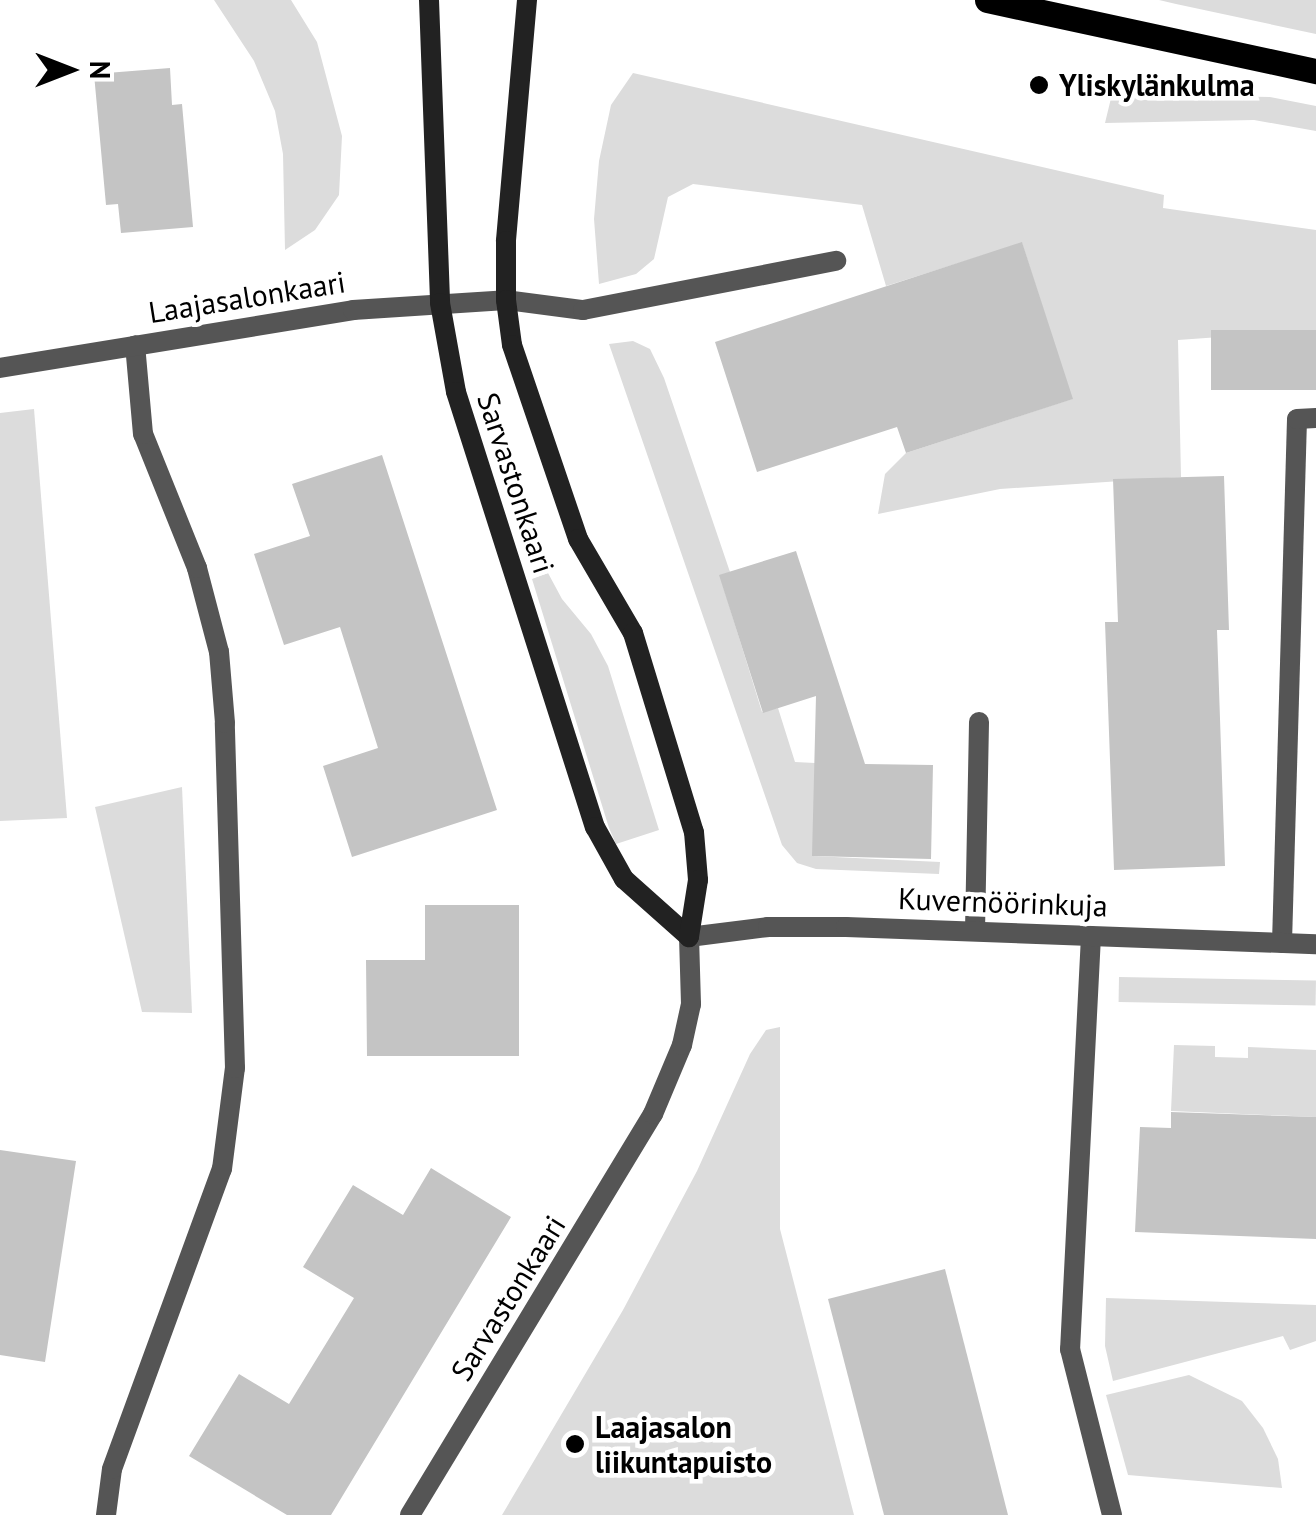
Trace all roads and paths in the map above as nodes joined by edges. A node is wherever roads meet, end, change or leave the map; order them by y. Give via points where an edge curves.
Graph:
1 (428, 0) edge
2 (527, 0) edge
3 (986, 0) edge
4 (1316, 71) edge
5 (836, 261) dead end
6 (506, 300) junction
7 (440, 303) junction
8 (135, 346) junction
9 (0, 368) edge
10 (1316, 418) edge
11 (980, 722) dead end
12 (975, 931) junction
13 (1091, 936) junction
14 (689, 937) junction
15 (1282, 942) junction
16 (1316, 944) edge
17 (106, 1515) edge
18 (410, 1515) edge
19 (1112, 1515) edge

1 - 7 street, Sarvastonkaari
2 - 6 street, Sarvastonkaari
3 - 4 main road
5 - 6 street, Laajasalonkaari via 583,310
6 - 7 street, Laajasalonkaari
6 - 14 street, Sarvastonkaari via 519,373 578,539 632,633 694,832 698,880
7 - 8 street, Laajasalonkaari via 353,310
7 - 14 street, Sarvastonkaari via 456,392 595,827 624,879
8 - 9 street, Laajasalonkaari
8 - 17 street via 143,434 197,568 219,652 235,1068 222,1169 112,1469
10 - 15 street via 1297,419
11 - 12 street
12 - 13 street, Kuvernöörinkuja
12 - 14 street, Kuvernöörinkuja via 768,927
13 - 15 street, Kuvernöörinkuja
13 - 19 street via 1070,1349
14 - 18 street, Sarvastonkaari via 691,1004 653,1114
15 - 16 street, Kuvernöörinkuja

